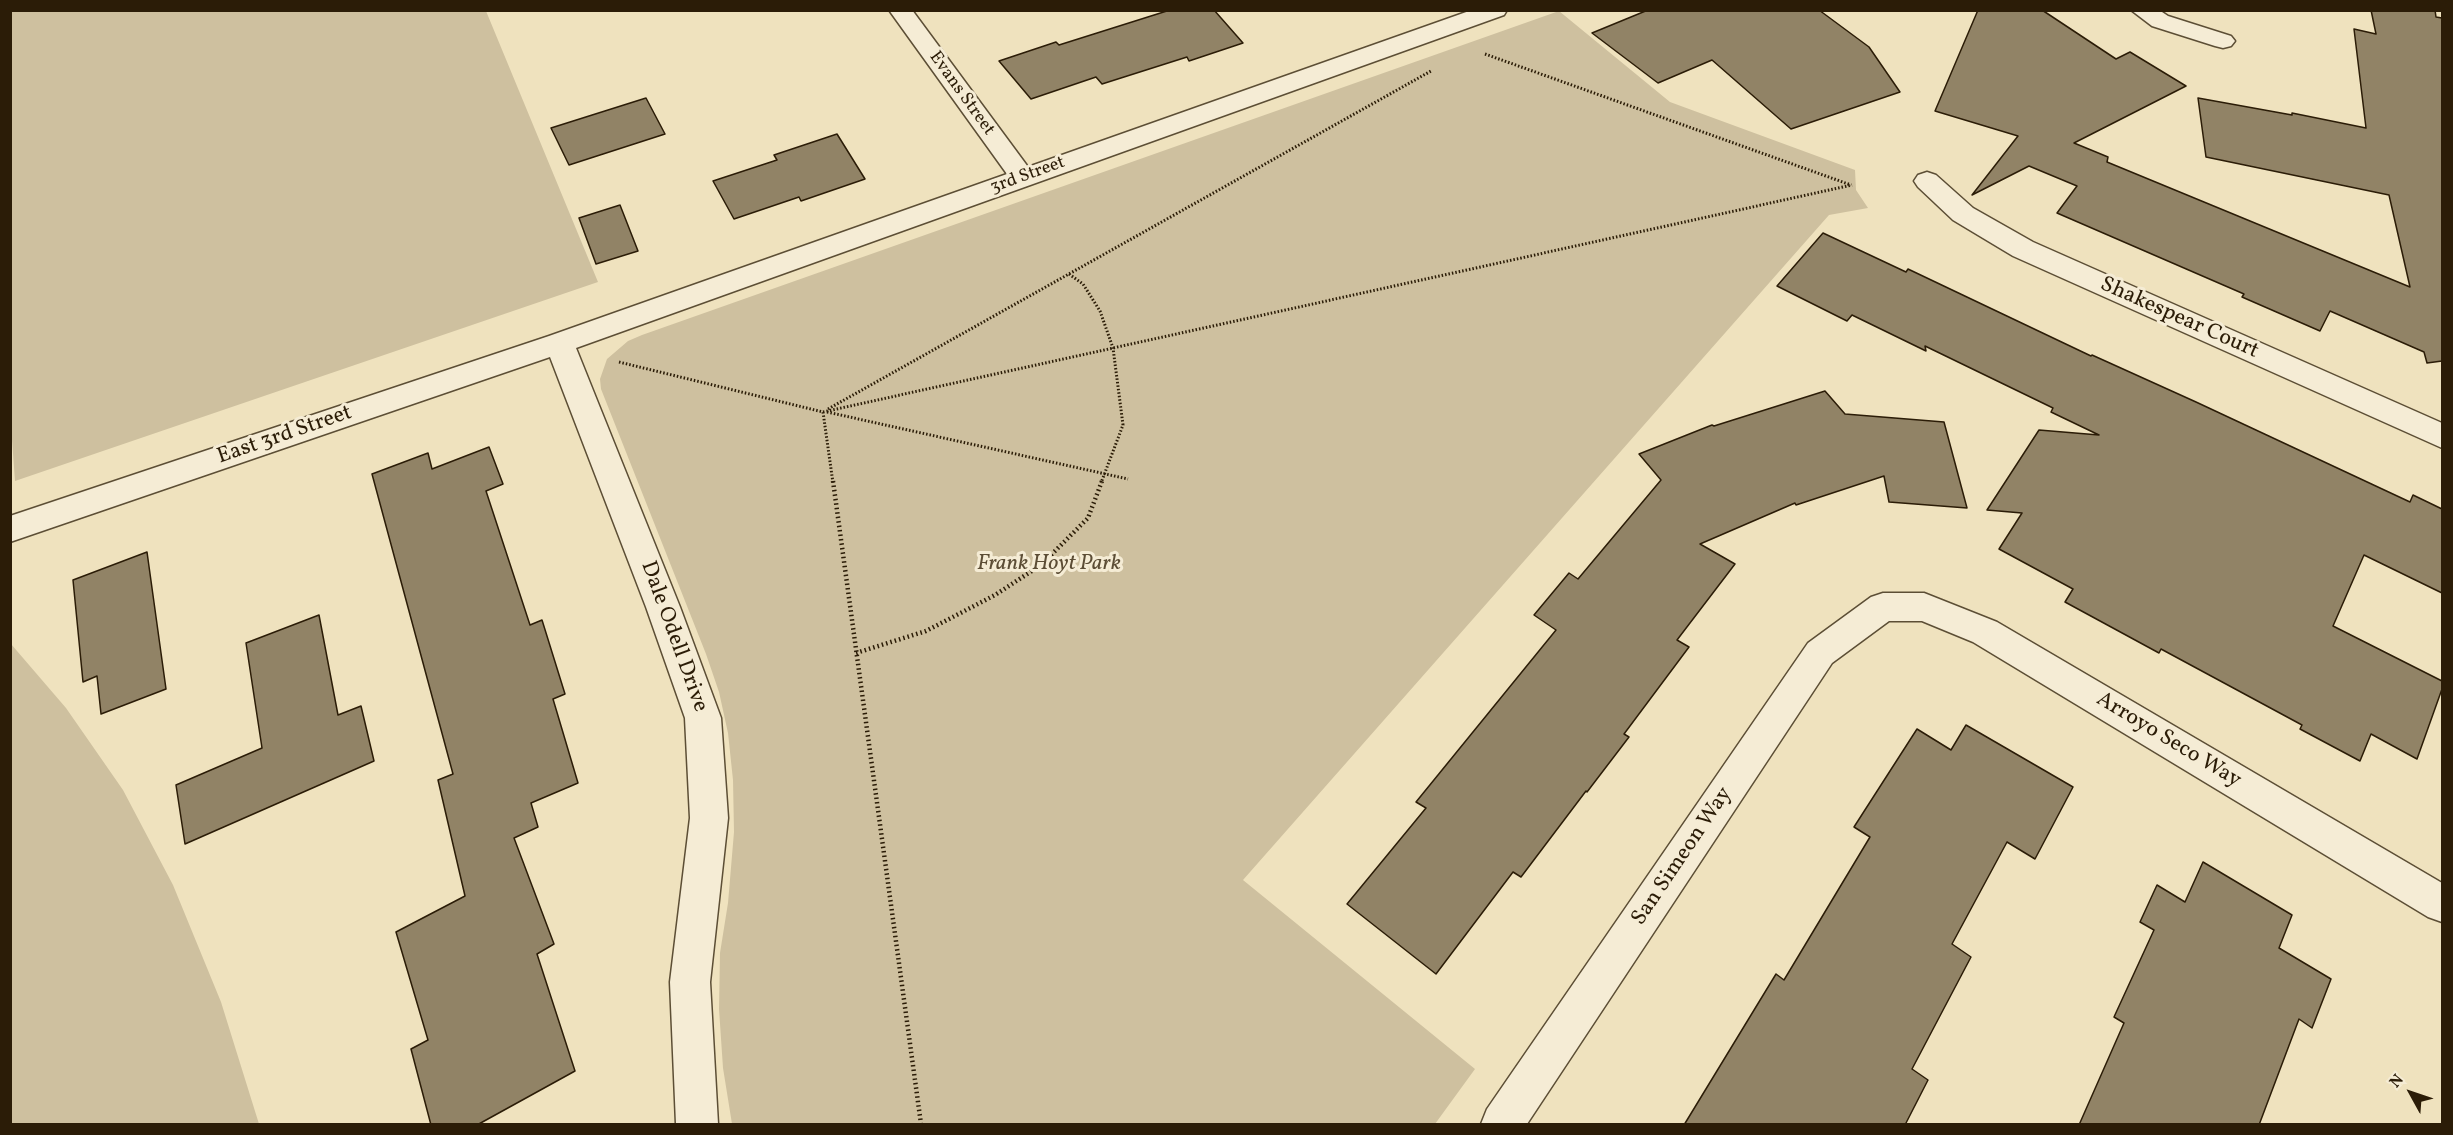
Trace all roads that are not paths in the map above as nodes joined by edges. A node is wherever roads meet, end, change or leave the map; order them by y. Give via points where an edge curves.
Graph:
1 (900, 10) edge
2 (1496, 10) edge
3 (2142, 10) edge
4 (2223, 41) dead end
5 (1023, 178) junction
6 (1927, 182) dead end
7 (559, 343) junction
8 (2442, 436) edge
9 (10, 529) edge
10 (1883, 608) joint
11 (2442, 904) edge
12 (697, 1125) edge
13 (1502, 1125) edge

1 - 5 street, Evans Street
2 - 5 street, 3rd Street
3 - 4 street via 2160,21
5 - 7 street, 3rd Street
6 - 8 street, Shakespear Court via 1963,214 2023,249
7 - 9 street, East 3rd Street
7 - 12 street, Dale Odell Drive via 703,718 709,818 690,982
10 - 11 street, Arroyo Seco Way via 1924,607 1985,632
10 - 13 street, San Simeon Way via 1820,653

